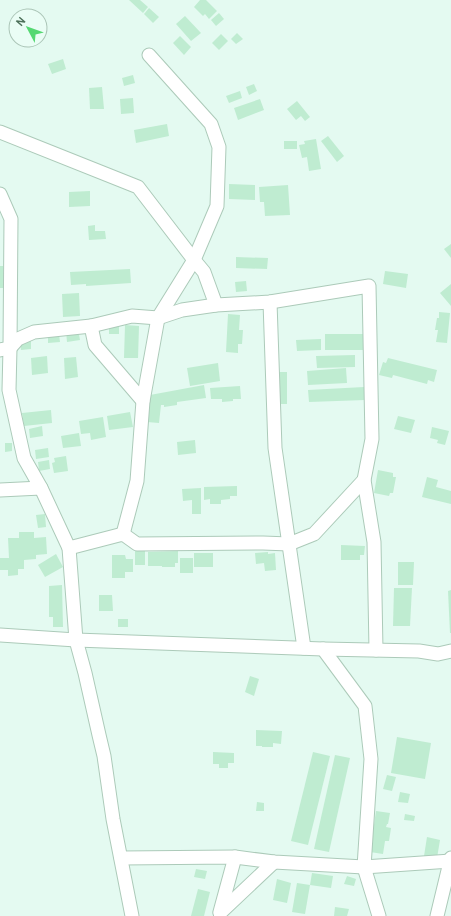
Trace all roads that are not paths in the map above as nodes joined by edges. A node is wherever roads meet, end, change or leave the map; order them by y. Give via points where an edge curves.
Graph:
1 (149, 55) dead end
2 (0, 132) edge
3 (0, 194) edge
4 (194, 260) junction
5 (270, 302) junction
6 (216, 305) junction
7 (158, 318) junction
8 (92, 326) junction
9 (5, 349) edge
10 (143, 401) junction
11 (364, 480) junction
12 (41, 488) junction
13 (0, 490) edge
14 (123, 534) junction
15 (289, 544) junction
16 (69, 548) junction
17 (0, 635) edge
18 (76, 640) junction
19 (304, 648) junction
20 (323, 649) junction
21 (376, 650) junction
22 (451, 652) edge
23 (235, 857) junction
24 (121, 858) junction
25 (451, 860) edge
26 (274, 862) junction
27 (364, 867) junction
28 (220, 914) edge
29 (132, 916) edge
30 (379, 916) edge
31 (437, 916) edge

1 - 4 street via 211,124 219,147 217,206
2 - 4 street via 138,186
3 - 9 street via 11,219
4 - 6 street via 204,272
4 - 7 street
5 - 6 street
5 - 11 street via 369,286 372,439
5 - 15 street via 275,448
6 - 7 street via 182,310
7 - 8 street via 132,316
7 - 10 street
8 - 9 street via 34,332 18,339
8 - 10 street via 95,345
9 - 12 street via 9,390 24,458
10 - 14 street via 137,480
11 - 15 street via 314,534
11 - 21 street via 374,542
12 - 13 street
12 - 16 street
14 - 15 street via 137,544
14 - 16 street
15 - 19 street
16 - 18 street
17 - 18 street
18 - 19 street
18 - 24 street via 104,756
19 - 20 street
20 - 21 street
20 - 27 street via 365,706 371,760
21 - 22 street via 438,654
23 - 24 street
23 - 26 street
23 - 28 street
24 - 29 street
25 - 27 street
25 - 31 street
26 - 27 street
26 - 28 street
27 - 30 street

